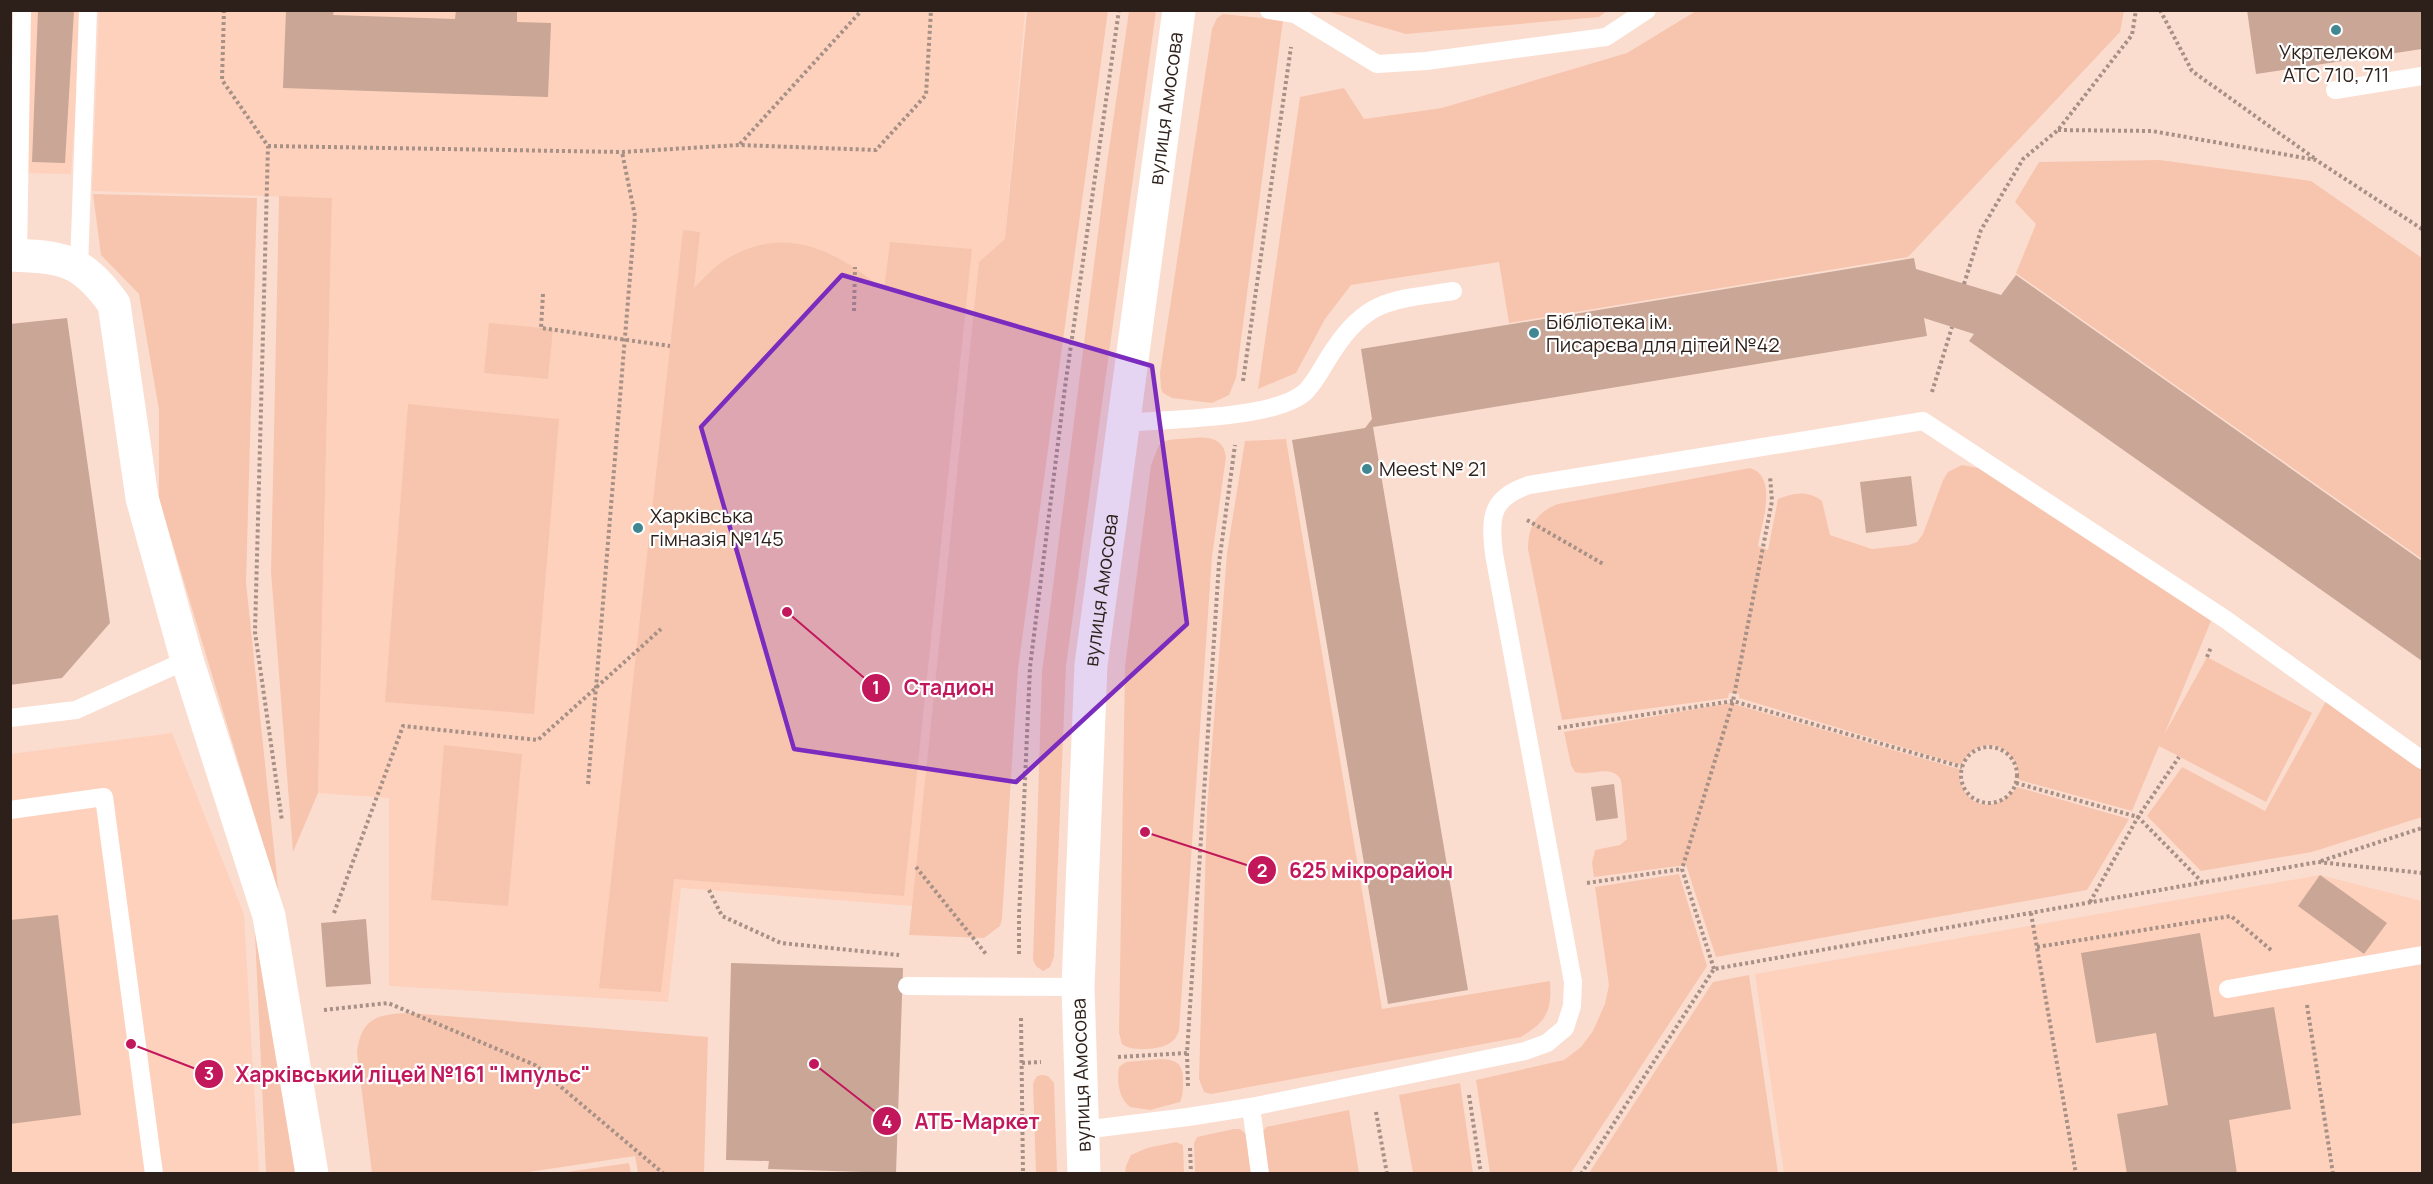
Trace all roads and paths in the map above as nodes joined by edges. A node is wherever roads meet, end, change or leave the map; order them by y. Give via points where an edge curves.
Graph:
1 (22, 10) edge
2 (88, 10) edge
3 (224, 10) edge
4 (862, 10) edge
5 (931, 10) edge
6 (1119, 10) edge
7 (1179, 10) edge
8 (1269, 10) edge
9 (1647, 10) edge
10 (2136, 10) edge
11 (2160, 10) edge
12 (1295, 14) junction
13 (2422, 76) edge
14 (2335, 90) dead end
15 (2058, 130) junction
16 (739, 145) junction
17 (268, 146) junction
18 (622, 152) junction
19 (2316, 160) junction
20 (2422, 230) edge
21 (14, 256) edge
22 (79, 267) junction
23 (855, 267) dead end
24 (1964, 284) dead end
25 (1453, 291) dead end
26 (543, 294) dead end
27 (854, 311) dead end
28 (1952, 327) dead end
29 (625, 341) junction
30 (670, 346) dead end
31 (1239, 414) junction
32 (1923, 421) junction
33 (1124, 423) junction
34 (1772, 501) dead end
35 (1546, 531) dead end
36 (1605, 565) dead end
37 (661, 629) dead end
38 (255, 632) dead end
39 (187, 660) junction
40 (596, 688) junction
41 (1732, 701) junction
42 (10, 718) edge
43 (1583, 724) dead end
44 (2179, 756) dead end
45 (2422, 760) edge
46 (1962, 767) junction
47 (2016, 783) junction
48 (588, 784) dead end
49 (10, 810) edge
50 (2138, 817) junction
51 (2422, 828) edge
52 (2318, 862) junction
53 (916, 867) dead end
54 (1682, 869) junction
55 (2422, 873) edge
56 (1612, 879) dead end
57 (2203, 883) junction
58 (709, 890) dead end
59 (2090, 903) junction
60 (334, 913) dead end
61 (2031, 913) junction
62 (2422, 955) edge
63 (906, 956) dead end
64 (980, 959) dead end
65 (1020, 965) dead end
66 (1714, 969) junction
67 (907, 986) dead end
68 (1078, 987) junction
69 (2228, 989) dead end
70 (1020, 1007) dead end
71 (313, 1011) dead end
72 (1112, 1058) dead end
73 (1465, 1065) junction
74 (1371, 1083) junction
75 (1251, 1107) junction
76 (1083, 1130) junction
77 (154, 1173) edge
78 (312, 1173) edge
79 (664, 1173) edge
80 (1023, 1173) edge
81 (1084, 1173) edge
82 (1260, 1173) edge
83 (1387, 1173) edge
84 (1481, 1173) edge
85 (1581, 1173) edge
86 (2076, 1173) edge

1 - 21 lane
2 - 22 lane
3 - 17 path via 222,80
4 - 16 path
5 - 16 path via 926,95 876,150
6 - 65 path via 1030,667
7 - 33 street, вулиця Амосова
8 - 12 lane
9 - 12 lane via 1606,37 1377,64
10 - 15 path via 2132,35
11 - 19 path via 2192,71
12 - 31 path
13 - 14 lane
15 - 19 path via 2152,131
15 - 24 path via 2023,159 2011,178 1981,230
16 - 18 path
17 - 18 path
17 - 38 path
18 - 29 path via 634,216
19 - 20 path
21 - 22 street via 52,257
22 - 39 street via 99,283 114,304 142,498
23 - 27 path
25 - 31 lane via 1388,302 1361,316 1304,393 1284,404
26 - 29 path via 540,328
28 - 32 path
29 - 30 path
29 - 40 path
31 - 33 lane
31 - 72 path via 1219,563 1187,1053
32 - 45 lane via 2225,619
32 - 73 lane via 1529,485 1515,490 1498,504 1491,524 1494,554 1574,994 1565,1028 1552,1040 1525,1051
33 - 68 street, вулиця Амосова via 1091,665
34 - 41 path
35 - 36 path
37 - 40 path
39 - 42 lane via 76,710
39 - 78 street via 269,916
40 - 48 path
40 - 60 path via 538,740 402,726
41 - 43 path
41 - 46 path
41 - 54 path
44 - 50 path
46 - 47 path via 1963,787 1985,803 2002,800
46 - 47 path via 1966,759 1982,748 2001,749 2014,761
47 - 50 path
49 - 77 lane via 104,797
50 - 57 path
50 - 59 path
51 - 52 path
52 - 55 path
52 - 57 path
53 - 64 path via 988,957
54 - 56 path
54 - 66 path
57 - 59 path
58 - 63 path via 722,916 781,943
59 - 61 path
61 - 66 path
61 - 86 path
62 - 69 lane
66 - 85 path
67 - 68 lane
68 - 76 street, вулиця Амосова
70 - 80 path
71 - 79 path via 388,1004 535,1065
73 - 74 lane
73 - 84 path
74 - 75 lane
74 - 83 path
75 - 76 lane
75 - 82 lane
76 - 81 street, вулиця Амосова

